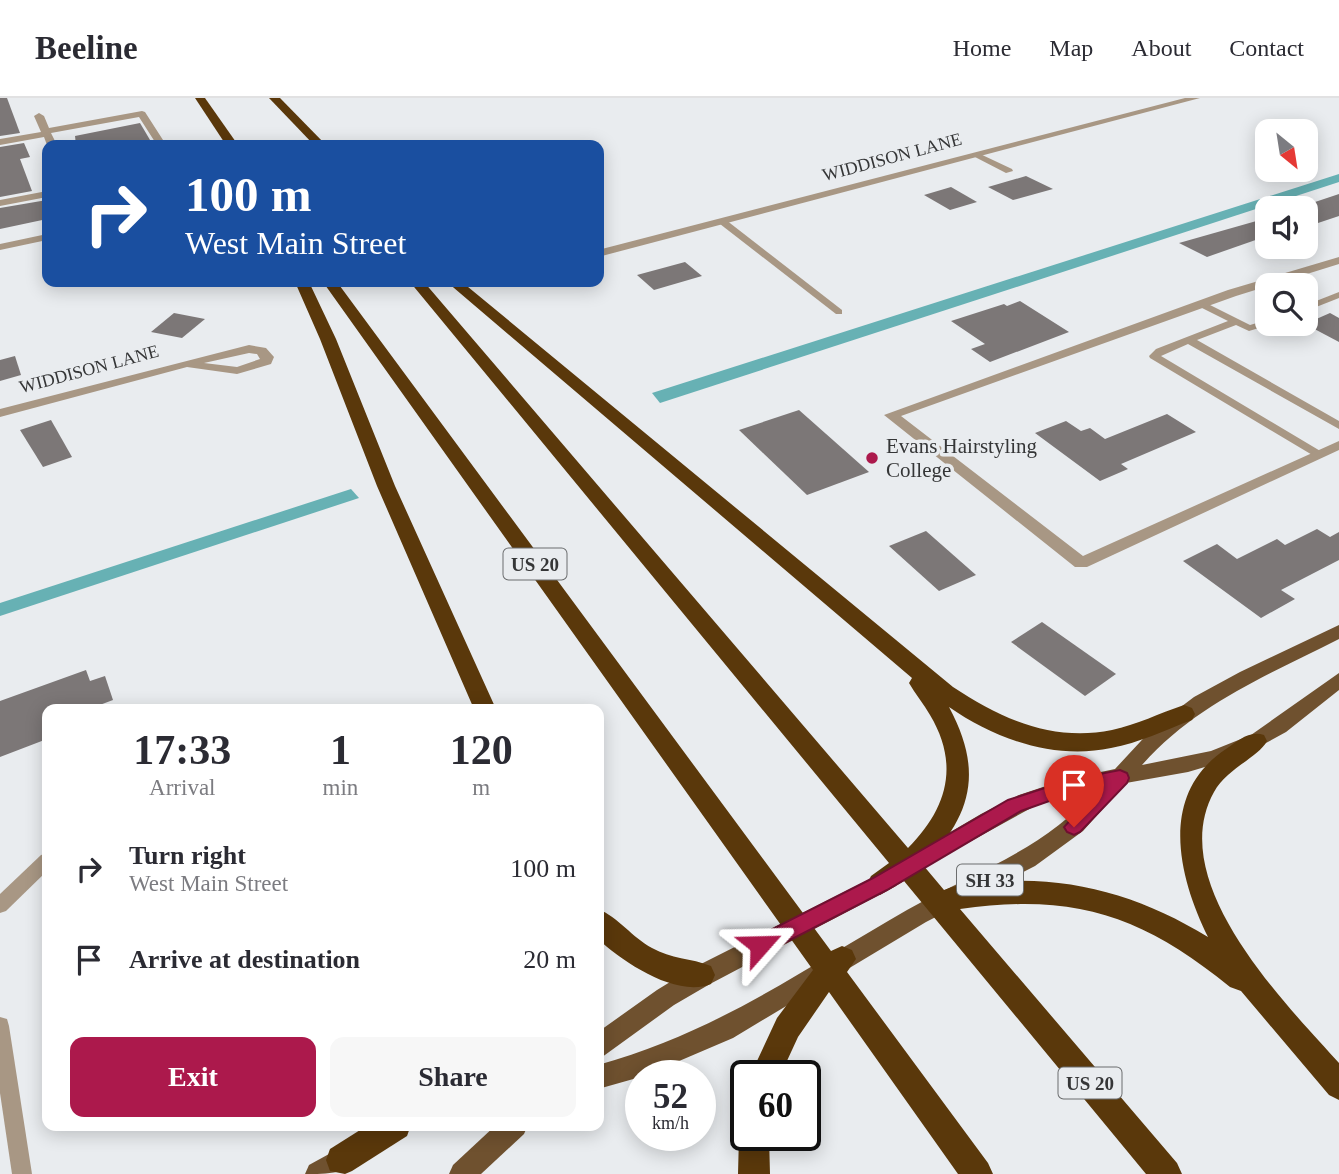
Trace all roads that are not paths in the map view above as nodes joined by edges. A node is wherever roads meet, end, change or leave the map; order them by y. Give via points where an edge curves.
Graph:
1 (200, 98) edge
2 (263, 98) edge
3 (274, 98) edge
4 (1196, 98) edge
5 (39, 116) dead end
6 (47, 132) junction
7 (50, 140) edge
8 (158, 140) dead end
9 (229, 140) edge
10 (299, 140) edge
11 (315, 140) edge
12 (0, 142) edge
13 (978, 155) junction
14 (1009, 171) dead end
15 (42, 195) edge
16 (0, 203) edge
17 (723, 222) junction
18 (42, 238) edge
19 (0, 247) edge
20 (604, 252) edge
21 (1339, 260) edge
22 (304, 287) edge
23 (334, 287) edge
24 (421, 287) edge
25 (460, 287) edge
26 (1339, 295) edge
27 (1318, 303) edge
28 (1201, 304) junction
29 (839, 312) dead end
30 (1235, 322) junction
31 (1255, 326) edge
32 (1189, 340) junction
33 (187, 363) junction
34 (0, 413) edge
35 (1339, 426) edge
36 (1339, 444) edge
37 (1318, 454) junction
38 (1339, 631) edge
39 (872, 633) junction
40 (1339, 680) edge
41 (483, 704) edge
42 (1184, 714) junction
43 (1256, 741) junction
44 (1120, 778) junction
45 (42, 865) edge
46 (880, 884) junction
47 (951, 898) junction
48 (0, 905) edge
49 (604, 926) edge
50 (842, 960) junction
51 (701, 975) junction
52 (1265, 1000) junction
53 (0, 1026) edge
54 (604, 1043) edge
55 (771, 1060) edge
56 (604, 1075) edge
57 (1339, 1084) edge
58 (6, 1110) edge
59 (387, 1131) edge
60 (403, 1131) edge
61 (509, 1131) edge
62 (754, 1151) edge
63 (330, 1167) edge
64 (22, 1174) edge
65 (462, 1174) edge
66 (754, 1174) edge
67 (977, 1174) edge
68 (1166, 1174) edge

1 - 9 highway
2 - 10 highway
3 - 11 highway
4 - 13 street, WIDDISON LANE
5 - 6 street
6 - 7 street
6 - 8 street via 142,114
6 - 12 street
13 - 14 lane
13 - 17 street, WIDDISON LANE
15 - 16 street
17 - 20 street, WIDDISON LANE
17 - 29 lane
18 - 19 street
21 - 28 street
22 - 41 highway
23 - 67 highway, US 20
24 - 68 highway, US 20
25 - 39 highway
26 - 27 lane
28 - 30 lane
28 - 37 street via 891,415 1081,563
30 - 31 lane
30 - 32 lane
32 - 35 lane
32 - 37 lane via 1154,356
33 - 33 street, WIDDISON LANE via 249,349 267,357 258,366 225,373
33 - 34 street, WIDDISON LANE
36 - 37 street
38 - 42 main road, SH 33
39 - 42 highway via 962,705 1022,734 1091,742
39 - 46 highway via 941,709 961,767 954,802 934,837 919,855
40 - 43 main road
42 - 44 main road, SH 33
43 - 44 main road via 1199,762
43 - 52 highway via 1238,750 1209,777 1199,793 1189,835 1205,903 1220,935
44 - 46 main road via 1069,787 1014,806
44 - 47 main road, SH 33 via 1063,836
45 - 48 lane
46 - 51 main road
47 - 50 main road, SH 33
47 - 52 highway via 1039,890 1105,901 1175,932
49 - 51 highway via 650,964
50 - 55 highway, SH 33 via 797,1009
50 - 56 main road via 713,1036
51 - 54 main road
52 - 57 highway
53 - 58 lane
58 - 64 lane
59 - 63 highway
60 - 63 main road
61 - 65 main road
62 - 66 highway

